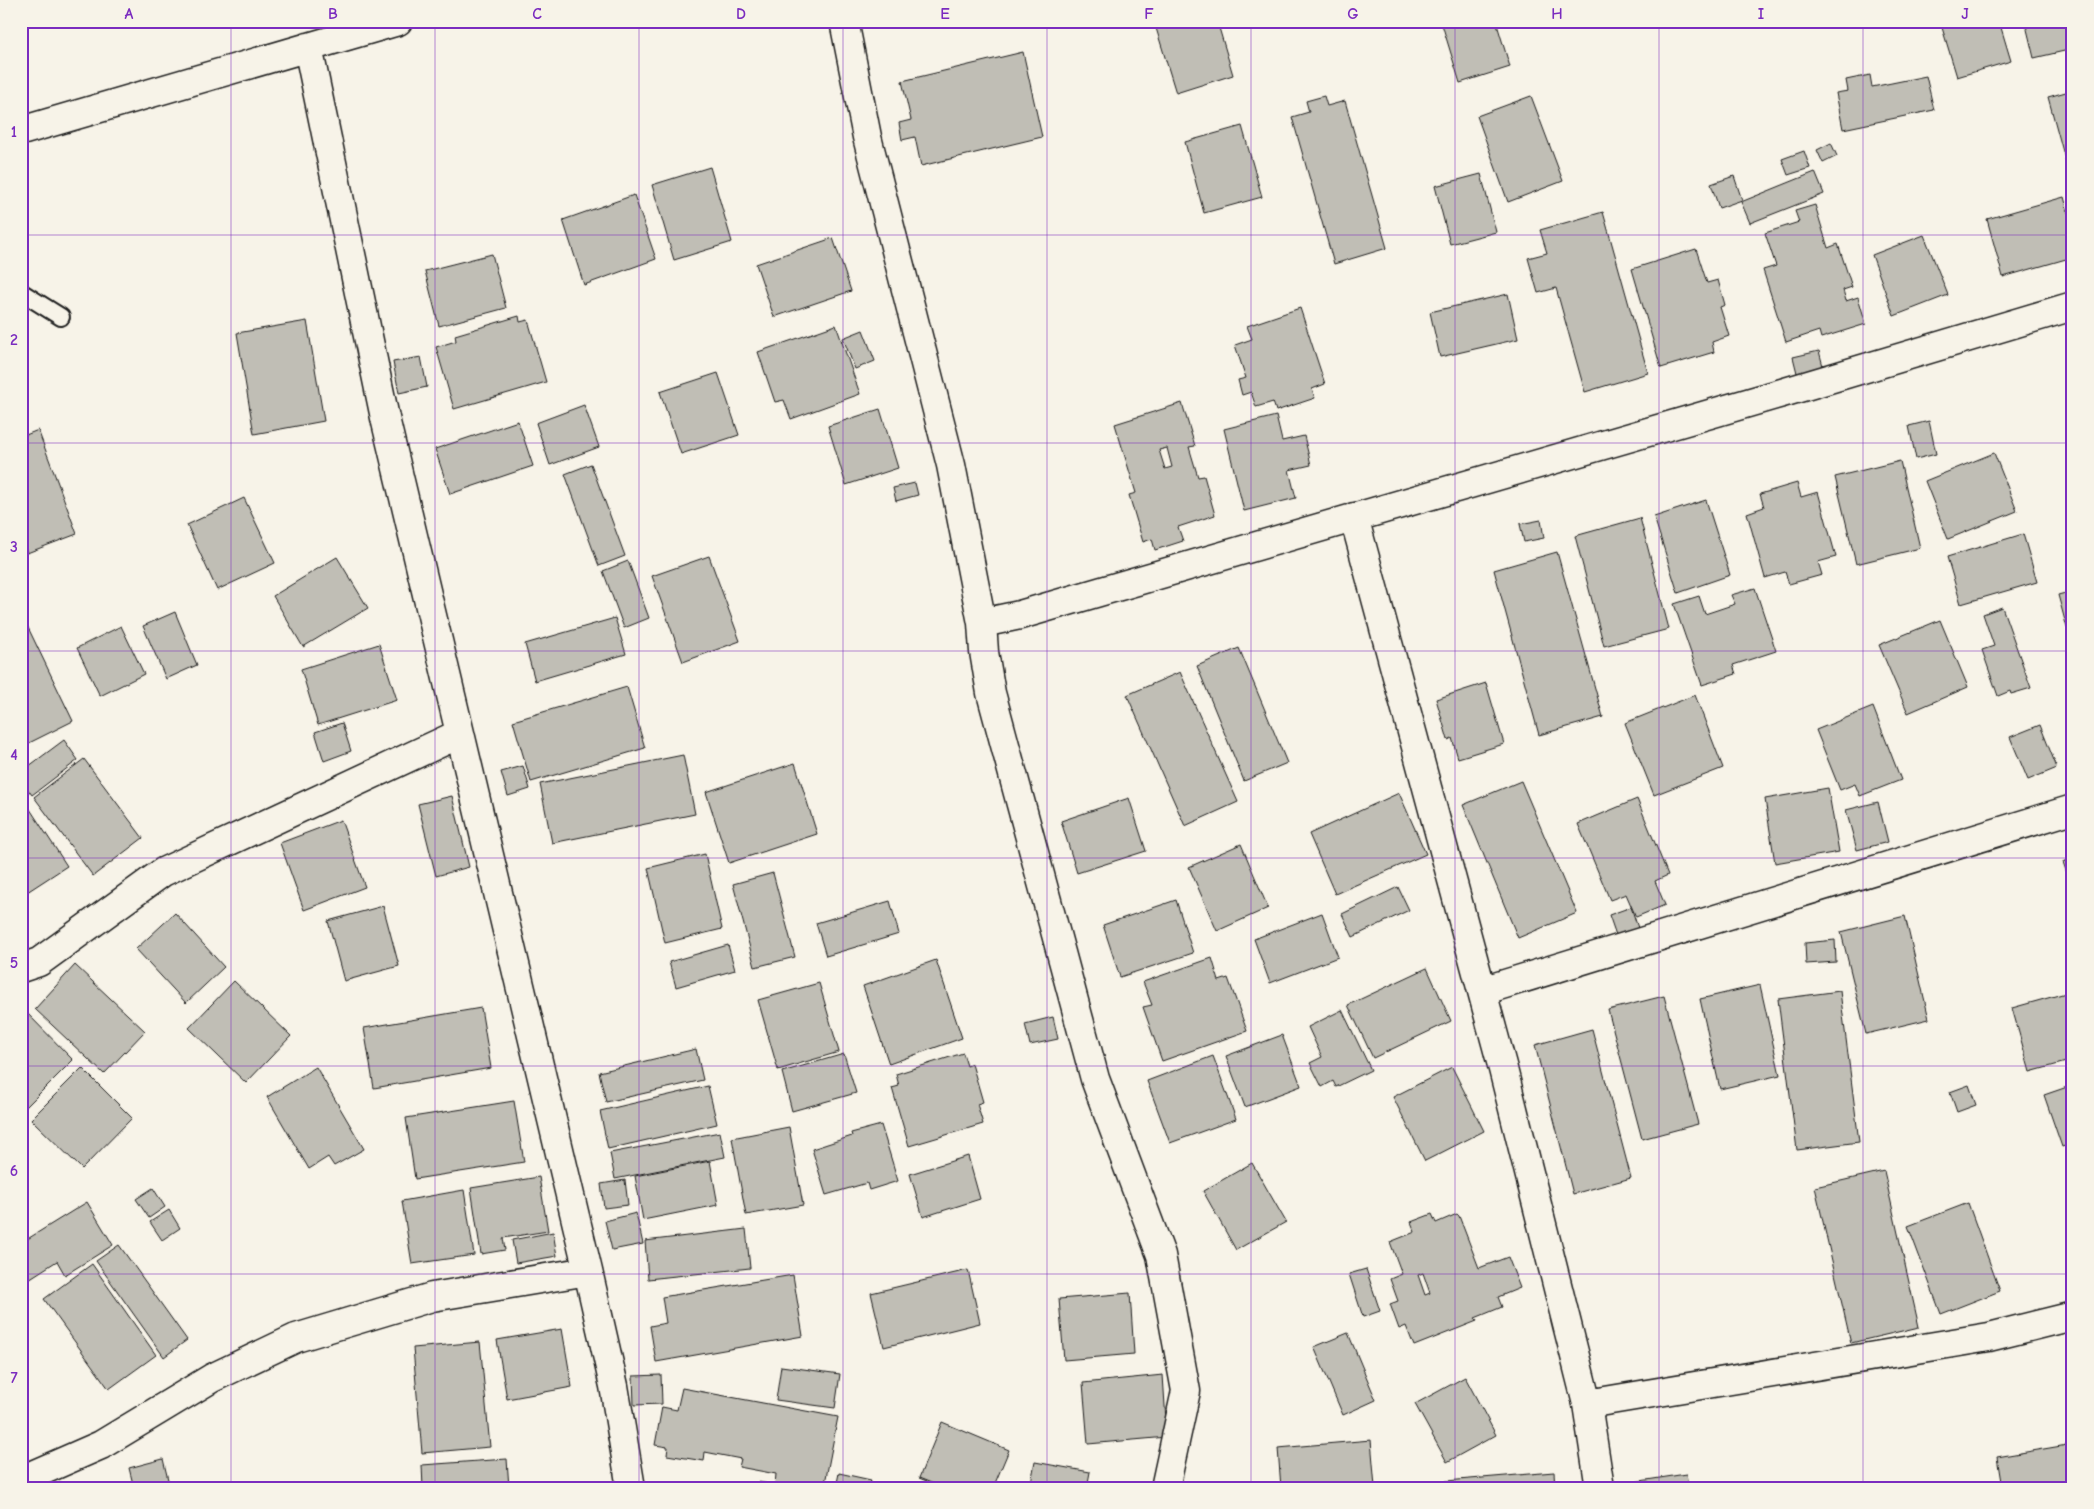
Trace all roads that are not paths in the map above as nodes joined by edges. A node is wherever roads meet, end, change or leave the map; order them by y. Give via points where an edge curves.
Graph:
1 (398, 21) edge
2 (844, 21) edge
3 (308, 47) junction
4 (21, 131) edge
5 (21, 292) edge
6 (2073, 306) edge
7 (61, 317) dead end
8 (1354, 517) junction
9 (982, 623) junction
10 (459, 734) junction
11 (2073, 810) edge
12 (21, 968) edge
13 (1482, 991) junction
14 (588, 1271) junction
15 (2073, 1316) edge
16 (1587, 1404) junction
17 (21, 1480) edge
18 (631, 1488) edge
19 (1165, 1488) edge
20 (1600, 1488) edge

1 - 3 street
2 - 9 street via 867,137 952,465
3 - 4 street
3 - 10 street via 385,418
5 - 7 lane
6 - 8 street
8 - 9 street via 1020,615
8 - 13 street
9 - 19 street via 991,693 1095,1079 1161,1256 1186,1391
10 - 12 street via 163,872 39,962
10 - 14 street
11 - 13 street
13 - 16 street
14 - 17 street via 432,1297 296,1338 212,1378 101,1445
14 - 18 street via 614,1386
15 - 16 street via 1989,1337
16 - 20 street

